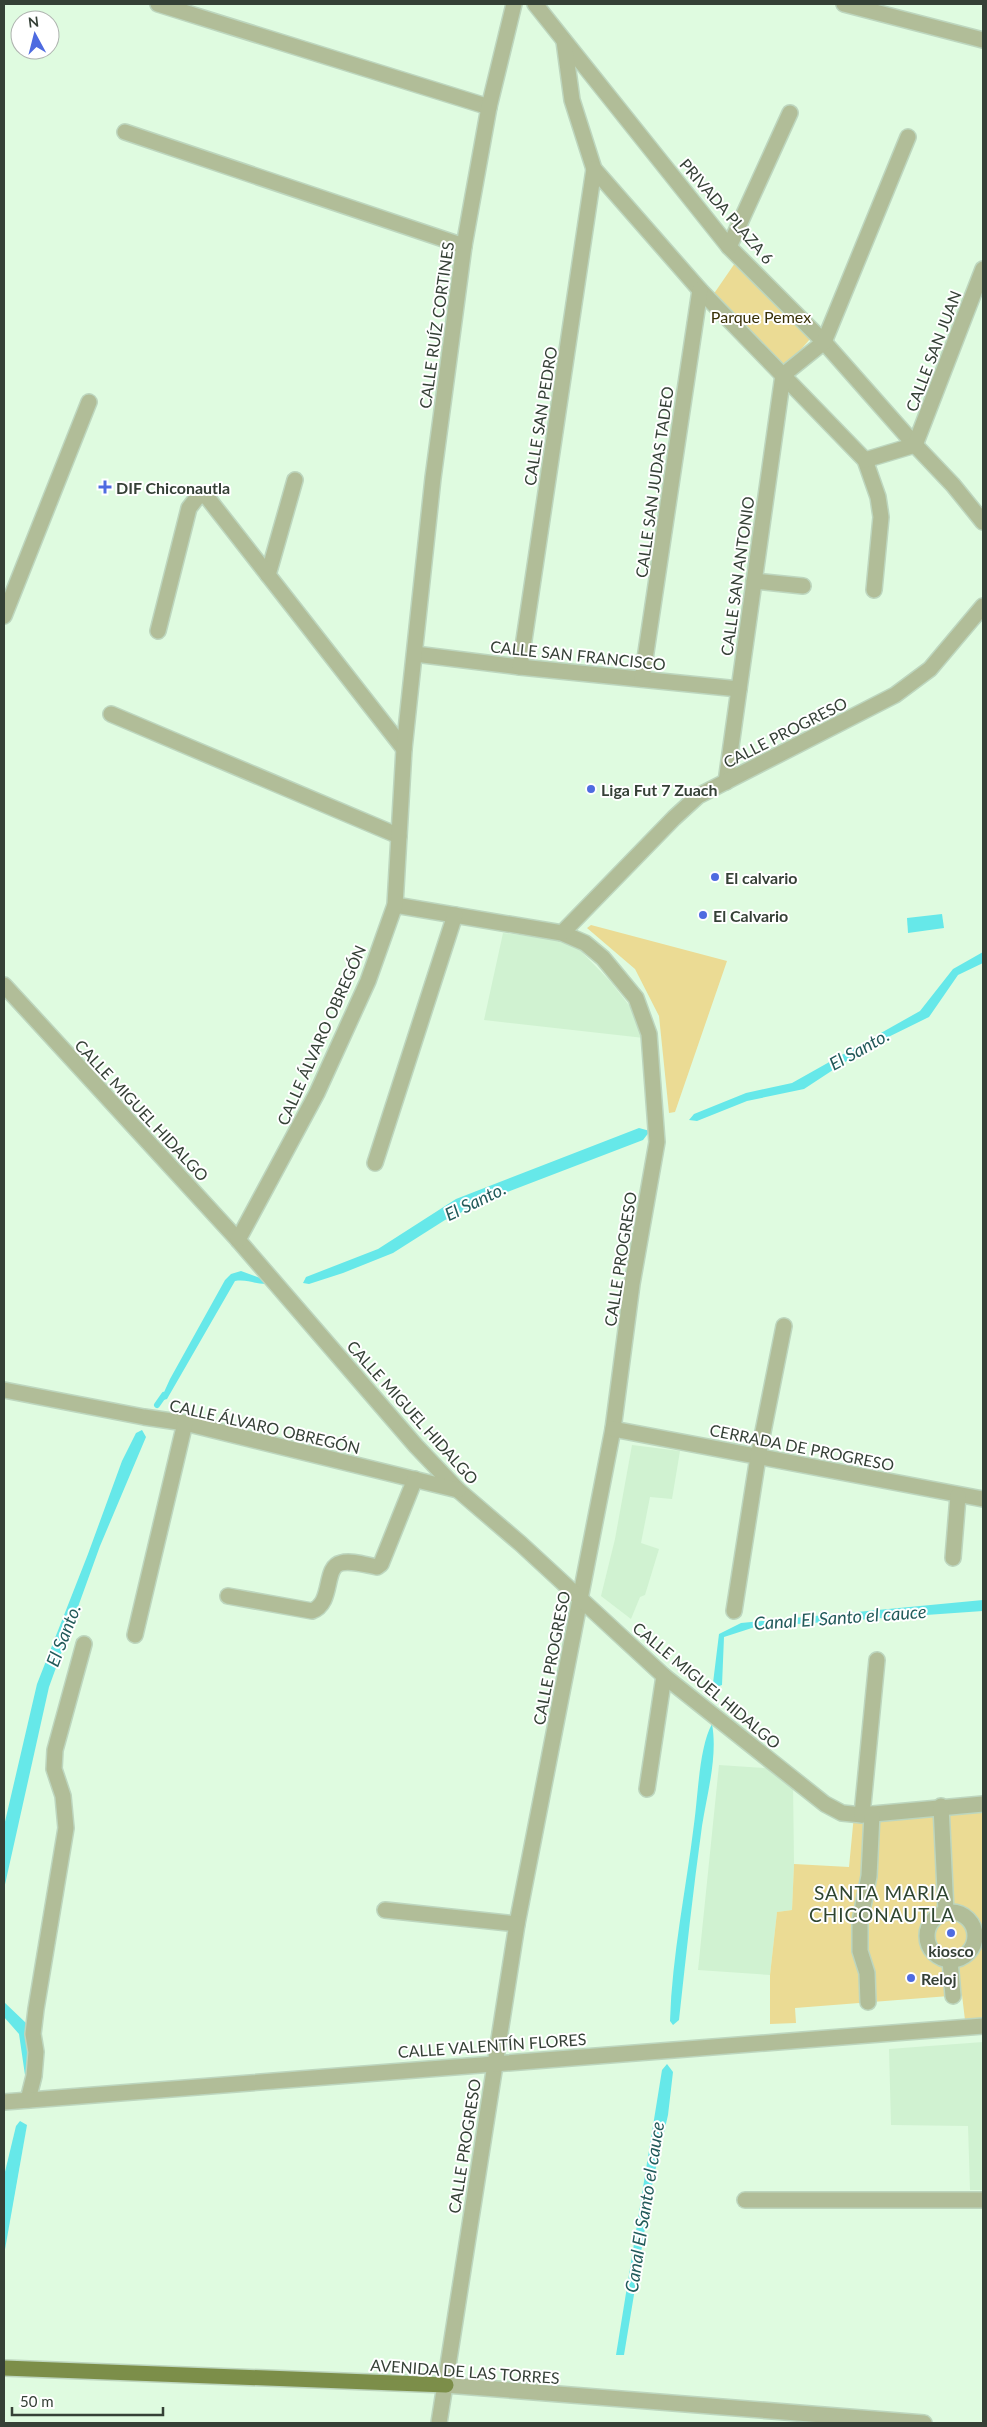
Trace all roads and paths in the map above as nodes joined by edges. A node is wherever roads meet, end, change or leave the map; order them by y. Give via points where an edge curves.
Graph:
1 (158, 4) edge
2 (514, 4) edge
3 (535, 4) edge
4 (844, 4) edge
5 (564, 40) junction
6 (983, 40) edge
7 (489, 107) junction
8 (790, 113) dead end
9 (125, 132) dead end
10 (908, 137) dead end
11 (594, 169) junction
12 (464, 246) junction
13 (730, 247) junction
14 (983, 269) edge
15 (700, 290) junction
16 (824, 342) junction
17 (783, 375) junction
18 (89, 402) dead end
19 (915, 445) junction
20 (865, 460) junction
21 (296, 480) dead end
22 (983, 522) edge
23 (268, 575) junction
24 (754, 581) junction
25 (803, 586) dead end
26 (874, 590) dead end
27 (983, 606) edge
28 (4, 616) edge
29 (158, 631) dead end
30 (415, 654) junction
31 (520, 667) junction
32 (642, 680) junction
33 (739, 689) junction
34 (111, 714) dead end
35 (404, 749) junction
36 (726, 782) junction
37 (399, 836) junction
38 (395, 905) junction
39 (455, 915) junction
40 (562, 933) junction
41 (4, 985) edge
42 (376, 1164) dead end
43 (238, 1240) junction
44 (784, 1326) dead end
45 (4, 1390) edge
46 (185, 1423) junction
47 (613, 1429) junction
48 (758, 1457) junction
49 (415, 1479) junction
50 (458, 1490) junction
51 (958, 1496) junction
52 (983, 1499) edge
53 (953, 1558) dead end
54 (228, 1596) dead end
55 (580, 1600) junction
56 (734, 1610) dead end
57 (135, 1635) dead end
58 (84, 1644) dead end
59 (877, 1660) dead end
60 (664, 1676) junction
61 (647, 1789) dead end
62 (983, 1804) edge
63 (941, 1806) junction
64 (867, 1814) junction
65 (385, 1910) dead end
66 (946, 1912) junction
67 (517, 1924) junction
68 (950, 1960) junction
69 (954, 1996) dead end
70 (868, 2002) dead end
71 (983, 2026) edge
72 (495, 2062) junction
73 (28, 2100) junction
74 (4, 2102) edge
75 (746, 2200) dead end
76 (983, 2200) edge
77 (4, 2368) edge
78 (446, 2385) junction
79 (439, 2423) edge
80 (924, 2423) edge

1 - 7 street
2 - 7 street, CALLE RUÍZ CORTINES
3 - 5 street, PRIVADA PLAZA 6
4 - 6 street
5 - 11 street via 572,100
5 - 13 street, PRIVADA PLAZA 6
7 - 12 street, CALLE RUÍZ CORTINES
8 - 13 street
9 - 12 street
10 - 16 street
11 - 15 street
11 - 31 street, CALLE SAN PEDRO
12 - 30 street, CALLE RUÍZ CORTINES via 433,478
13 - 16 street, PRIVADA PLAZA 6
14 - 19 street, CALLE SAN JUAN
15 - 17 street
15 - 32 street, CALLE SAN JUDAS TADEO
16 - 17 street
16 - 19 street, PRIVADA PLAZA 6
17 - 20 street
17 - 24 street, CALLE SAN ANTONIO
18 - 28 street
19 - 20 street
19 - 22 street, PRIVADA PLAZA 6
20 - 26 street via 878,497 881,517
21 - 23 street
23 - 29 street via 207,497 199,495 189,508
23 - 35 street
24 - 25 street
24 - 33 street, CALLE SAN ANTONIO
27 - 36 street, CALLE PROGRESO via 930,669 895,695
30 - 31 street, CALLE SAN FRANCISCO
30 - 35 street, CALLE ÁLVARO OBREGÓN
31 - 32 street, CALLE SAN FRANCISCO
32 - 33 street, CALLE SAN FRANCISCO
33 - 36 street, CALLE SAN ANTONIO
34 - 37 street
35 - 37 street, CALLE ÁLVARO OBREGÓN
36 - 40 street, CALLE PROGRESO via 698,796 674,818
37 - 38 street, CALLE ÁLVARO OBREGÓN
38 - 39 street, CALLE PROGRESO
38 - 43 street, CALLE ÁLVARO OBREGÓN via 368,981 317,1093
39 - 40 street, CALLE PROGRESO
39 - 42 street
40 - 47 street, CALLE PROGRESO via 585,943 603,958 636,998 649,1034 658,1142 632,1284
41 - 43 street, CALLE MIGUEL HIDALGO
43 - 50 street, CALLE MIGUEL HIDALGO
44 - 48 street
45 - 46 street, CALLE ÁLVARO OBREGÓN
46 - 49 street, CALLE ÁLVARO OBREGÓN
46 - 57 street
47 - 48 street, CERRADA DE PROGRESO
47 - 55 street, CALLE PROGRESO
48 - 51 street, CERRADA DE PROGRESO
48 - 56 street
49 - 50 street, CALLE ÁLVARO OBREGÓN
49 - 54 street via 381,1564 338,1564 333,1569 320,1608 312,1611
50 - 55 street, CALLE MIGUEL HIDALGO
51 - 52 street, CERRADA DE PROGRESO
51 - 53 street
55 - 60 street, CALLE MIGUEL HIDALGO
55 - 67 street, CALLE PROGRESO
58 - 73 street via 55,1750 54,1769 63,1796 66,1828 36,2009 34,2076
59 - 64 street
60 - 61 street
60 - 64 street, CALLE MIGUEL HIDALGO via 825,1804 842,1813
62 - 63 street
63 - 64 street
63 - 66 street
64 - 70 street via 869,1876 860,1921 860,1951 867,1973
65 - 67 street
66 - 68 street via 932,1921 927,1936 932,1951 938,1957
66 - 68 street via 967,1919 974,1932 972,1947 967,1953
67 - 72 street, CALLE PROGRESO
68 - 69 street
71 - 72 street, CALLE VALENTÍN FLORES
72 - 73 street, CALLE VALENTÍN FLORES
72 - 78 street, CALLE PROGRESO
73 - 74 street, CALLE VALENTÍN FLORES
75 - 76 street
77 - 78 main road, AVENIDA DE LAS TORRES
78 - 79 street, CALLE PROGRESO
78 - 80 street, AVENIDA DE LAS TORRES

